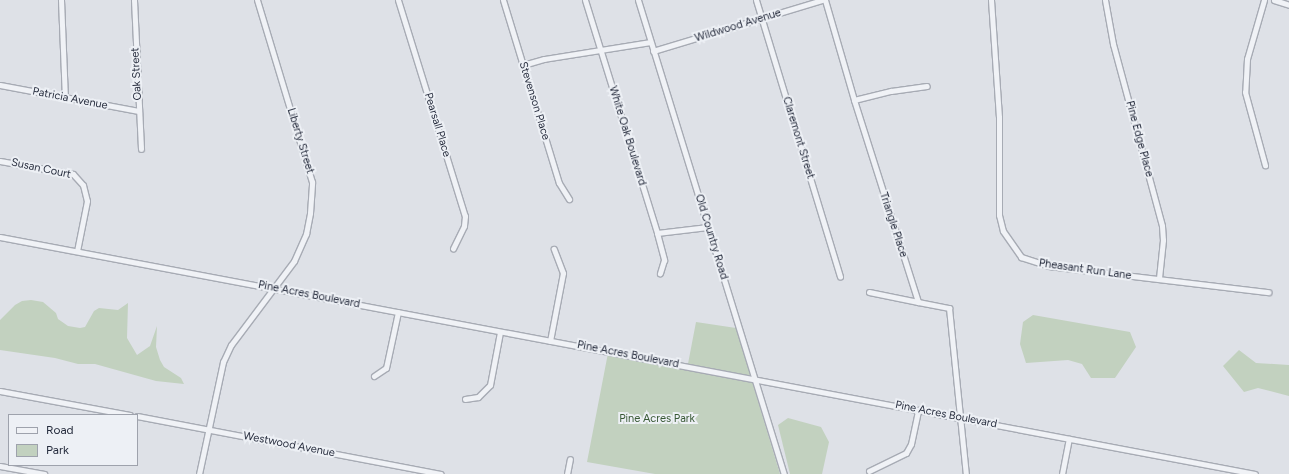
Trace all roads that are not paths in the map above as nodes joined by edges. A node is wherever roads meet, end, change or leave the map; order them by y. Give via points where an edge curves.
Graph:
1 (61, 0) edge
2 (134, 0) edge
3 (257, 0) edge
4 (398, 0) edge
5 (503, 0) edge
6 (585, 0) edge
7 (638, 0) edge
8 (756, 0) edge
9 (824, 0) edge
10 (991, 0) edge
11 (1105, 0) edge
12 (1264, 0) edge
13 (1274, 0) edge
14 (1289, 5) edge
15 (762, 19) junction
16 (650, 42) junction
17 (600, 50) junction
18 (653, 51) junction
19 (523, 65) junction
20 (0, 85) edge
21 (927, 86) dead end
22 (65, 98) junction
23 (854, 100) junction
24 (139, 111) junction
25 (141, 149) dead end
26 (0, 161) edge
27 (1265, 166) dead end
28 (569, 199) dead end
29 (708, 227) junction
30 (657, 233) junction
31 (0, 237) edge
32 (453, 249) dead end
33 (554, 249) dead end
34 (77, 251) junction
35 (660, 273) dead end
36 (840, 277) dead end
37 (1159, 279) junction
38 (274, 288) junction
39 (869, 292) dead end
40 (1268, 292) dead end
41 (918, 302) junction
42 (398, 312) junction
43 (500, 332) junction
44 (550, 341) junction
45 (374, 376) dead end
46 (754, 378) junction
47 (0, 391) edge
48 (465, 399) dead end
49 (918, 410) junction
50 (125, 414) edge
51 (138, 416) edge
52 (962, 418) junction
53 (208, 430) junction
54 (1069, 439) junction
55 (570, 459) dead end
56 (0, 466) edge
57 (869, 471) dead end
58 (44, 474) edge
59 (199, 474) edge
60 (440, 474) edge
61 (567, 474) edge
62 (784, 474) edge
63 (966, 474) edge
64 (1062, 474) edge
65 (1255, 474) edge

1 - 22 street
2 - 24 street, Oak Street
3 - 38 street, Liberty Street via 312,182 310,213 302,248
4 - 32 street, Pearsall Place via 466,216
5 - 19 street, Stevenson Place
6 - 17 street, White Oak Boulevard
7 - 16 street, Old Country Road
8 - 15 street, Claremont Street
9 - 15 street, Wildwood Avenue
9 - 23 street, Triangle Place
10 - 37 street, Pheasant Run Lane via 999,117 999,215 1003,231 1022,257 1033,263
11 - 37 street, Pine Edge Place via 1113,44 1162,226
12 - 27 street via 1247,59 1245,92
13 - 14 street
15 - 18 street, Wildwood Avenue
15 - 36 street, Claremont Street
16 - 17 street
16 - 18 street, Old Country Road
17 - 19 street via 544,58
17 - 30 street, White Oak Boulevard
18 - 29 street, Old Country Road
19 - 28 street, Stevenson Place via 559,183
20 - 22 street, Patricia Avenue
21 - 23 street via 891,90
22 - 24 street, Patricia Avenue
23 - 41 street, Triangle Place
24 - 25 street, Oak Street
26 - 34 street, Susan Court via 73,174 83,184 87,201
29 - 30 street
29 - 46 street, Old Country Road
30 - 35 street, White Oak Boulevard via 664,260
31 - 34 street, Pine Acres Boulevard
33 - 44 street via 563,273
34 - 38 street, Pine Acres Boulevard
37 - 40 street, Pheasant Run Lane
38 - 42 street, Pine Acres Boulevard
38 - 53 street, Liberty Street via 231,345 223,362
39 - 41 street
41 - 52 street via 949,308
42 - 43 street, Pine Acres Boulevard
42 - 45 street via 386,368
43 - 44 street, Pine Acres Boulevard
43 - 48 street via 490,385 478,397
44 - 46 street, Pine Acres Boulevard
46 - 49 street, Pine Acres Boulevard
46 - 62 street, Old Country Road
47 - 50 street
49 - 52 street, Pine Acres Boulevard
49 - 57 street via 911,444 906,453
51 - 53 street, Westwood Avenue
52 - 54 street, Pine Acres Boulevard
52 - 63 street
53 - 59 street, Liberty Street
53 - 60 street, Westwood Avenue
54 - 64 street
54 - 65 street, Pine Acres Boulevard
55 - 61 street
56 - 58 street

